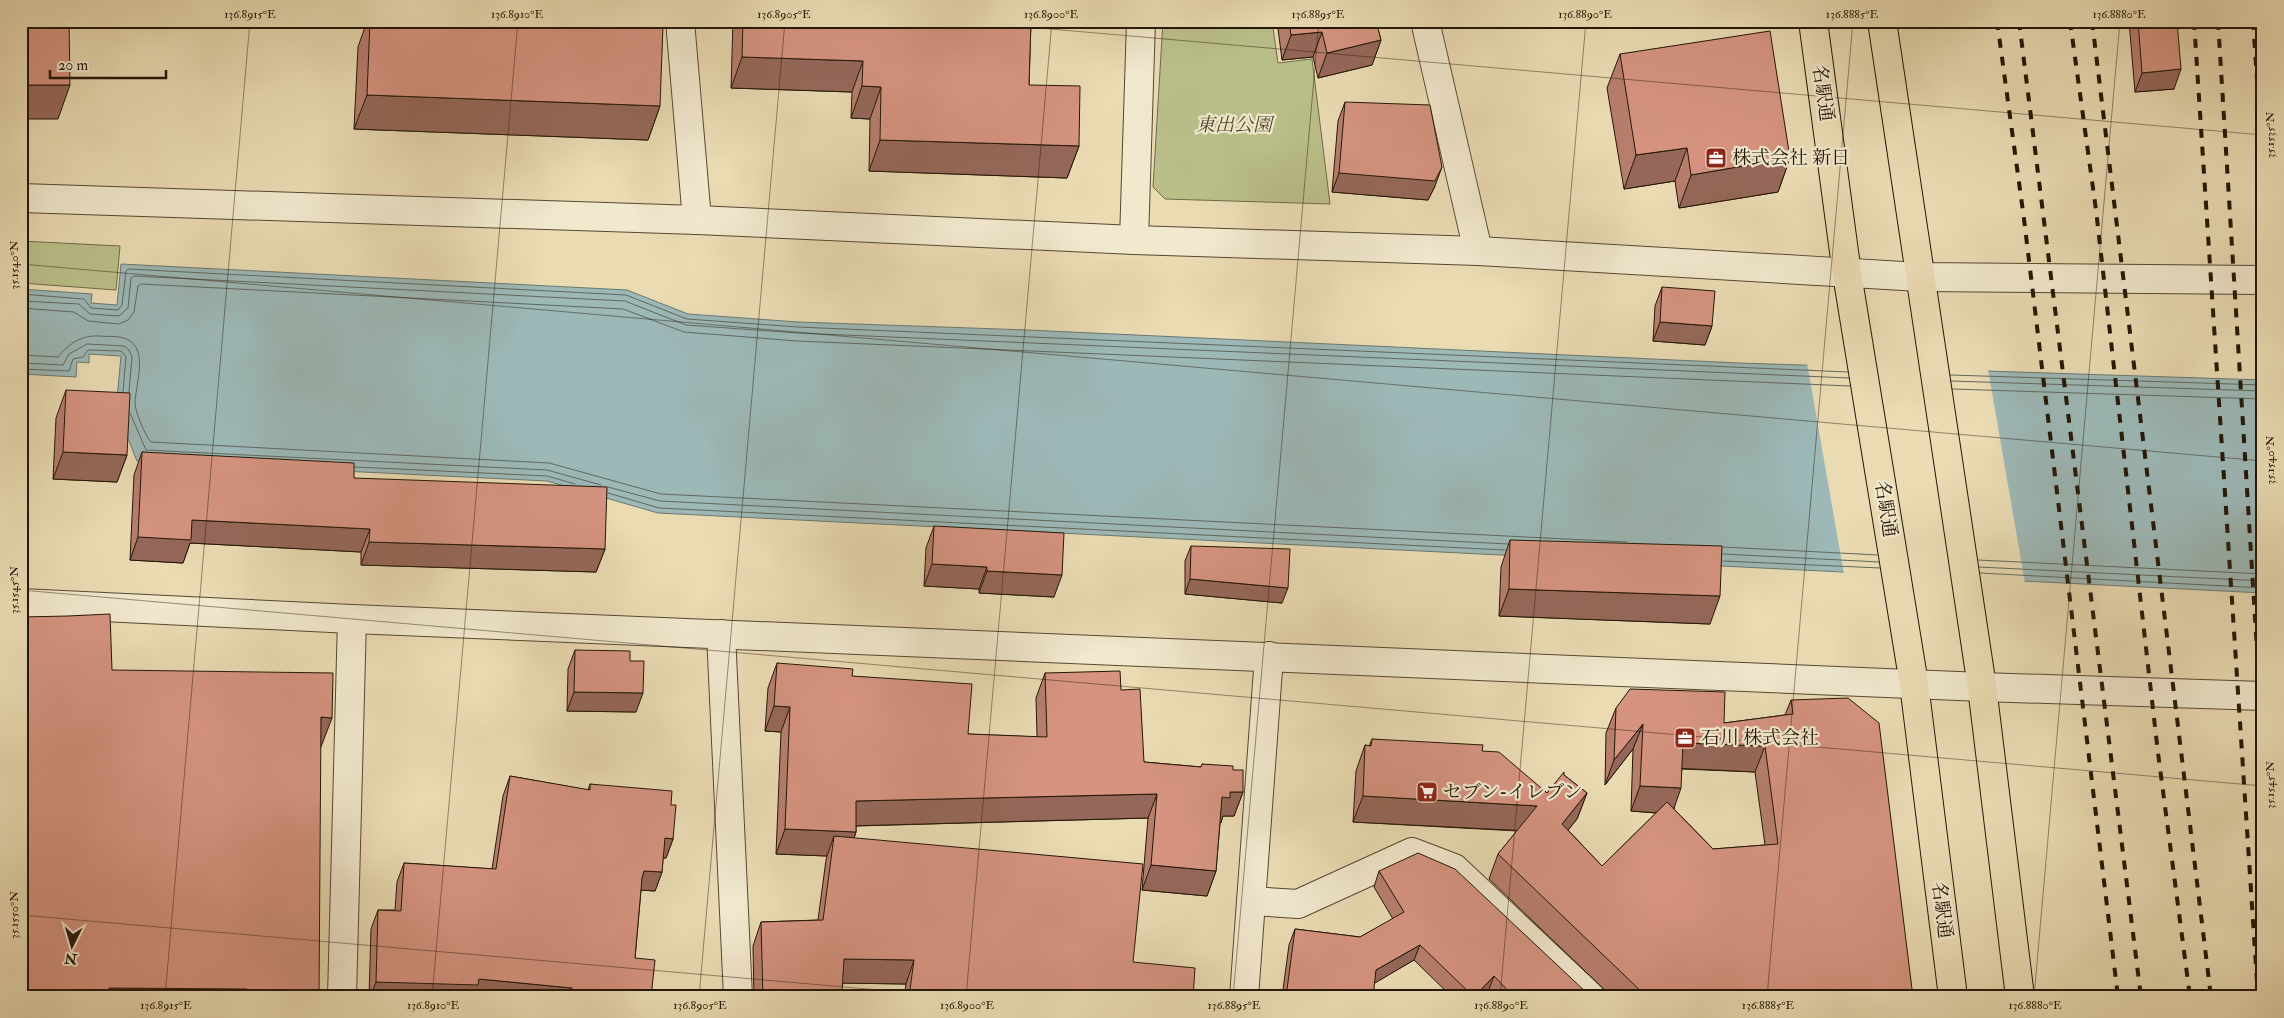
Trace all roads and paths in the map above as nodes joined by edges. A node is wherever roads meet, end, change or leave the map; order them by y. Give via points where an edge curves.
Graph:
1 (680, 21) edge
2 (1141, 21) edge
3 (1426, 21) edge
4 (1813, 21) edge
5 (1882, 21) edge
6 (21, 198) edge
7 (697, 220) junction
8 (1134, 240) junction
9 (1478, 251) junction
10 (1847, 274) junction
11 (1920, 277) junction
12 (2263, 280) edge
13 (21, 603) edge
14 (352, 619) junction
15 (721, 634) junction
16 (1269, 656) junction
17 (1914, 684) junction
18 (1982, 687) junction
19 (2263, 696) edge
20 (1251, 901) junction
21 (342, 997) edge
22 (738, 997) edge
23 (1244, 997) edge
24 (1592, 997) edge
25 (1953, 997) edge
26 (2020, 997) edge

1 - 7 street
2 - 8 street
3 - 9 street
4 - 10 main road, 名駅通
5 - 11 main road
6 - 7 street
7 - 8 street
8 - 9 street
9 - 10 street
10 - 11 street
10 - 17 main road, 名駅通
11 - 12 street
11 - 18 main road
13 - 14 street
14 - 15 street
14 - 21 street
15 - 16 street
15 - 22 street
16 - 17 street
16 - 20 street
17 - 18 street
17 - 25 main road, 名駅通
18 - 19 street
18 - 26 main road
20 - 23 street
20 - 24 street via 1298,904 1412,852 1454,868

